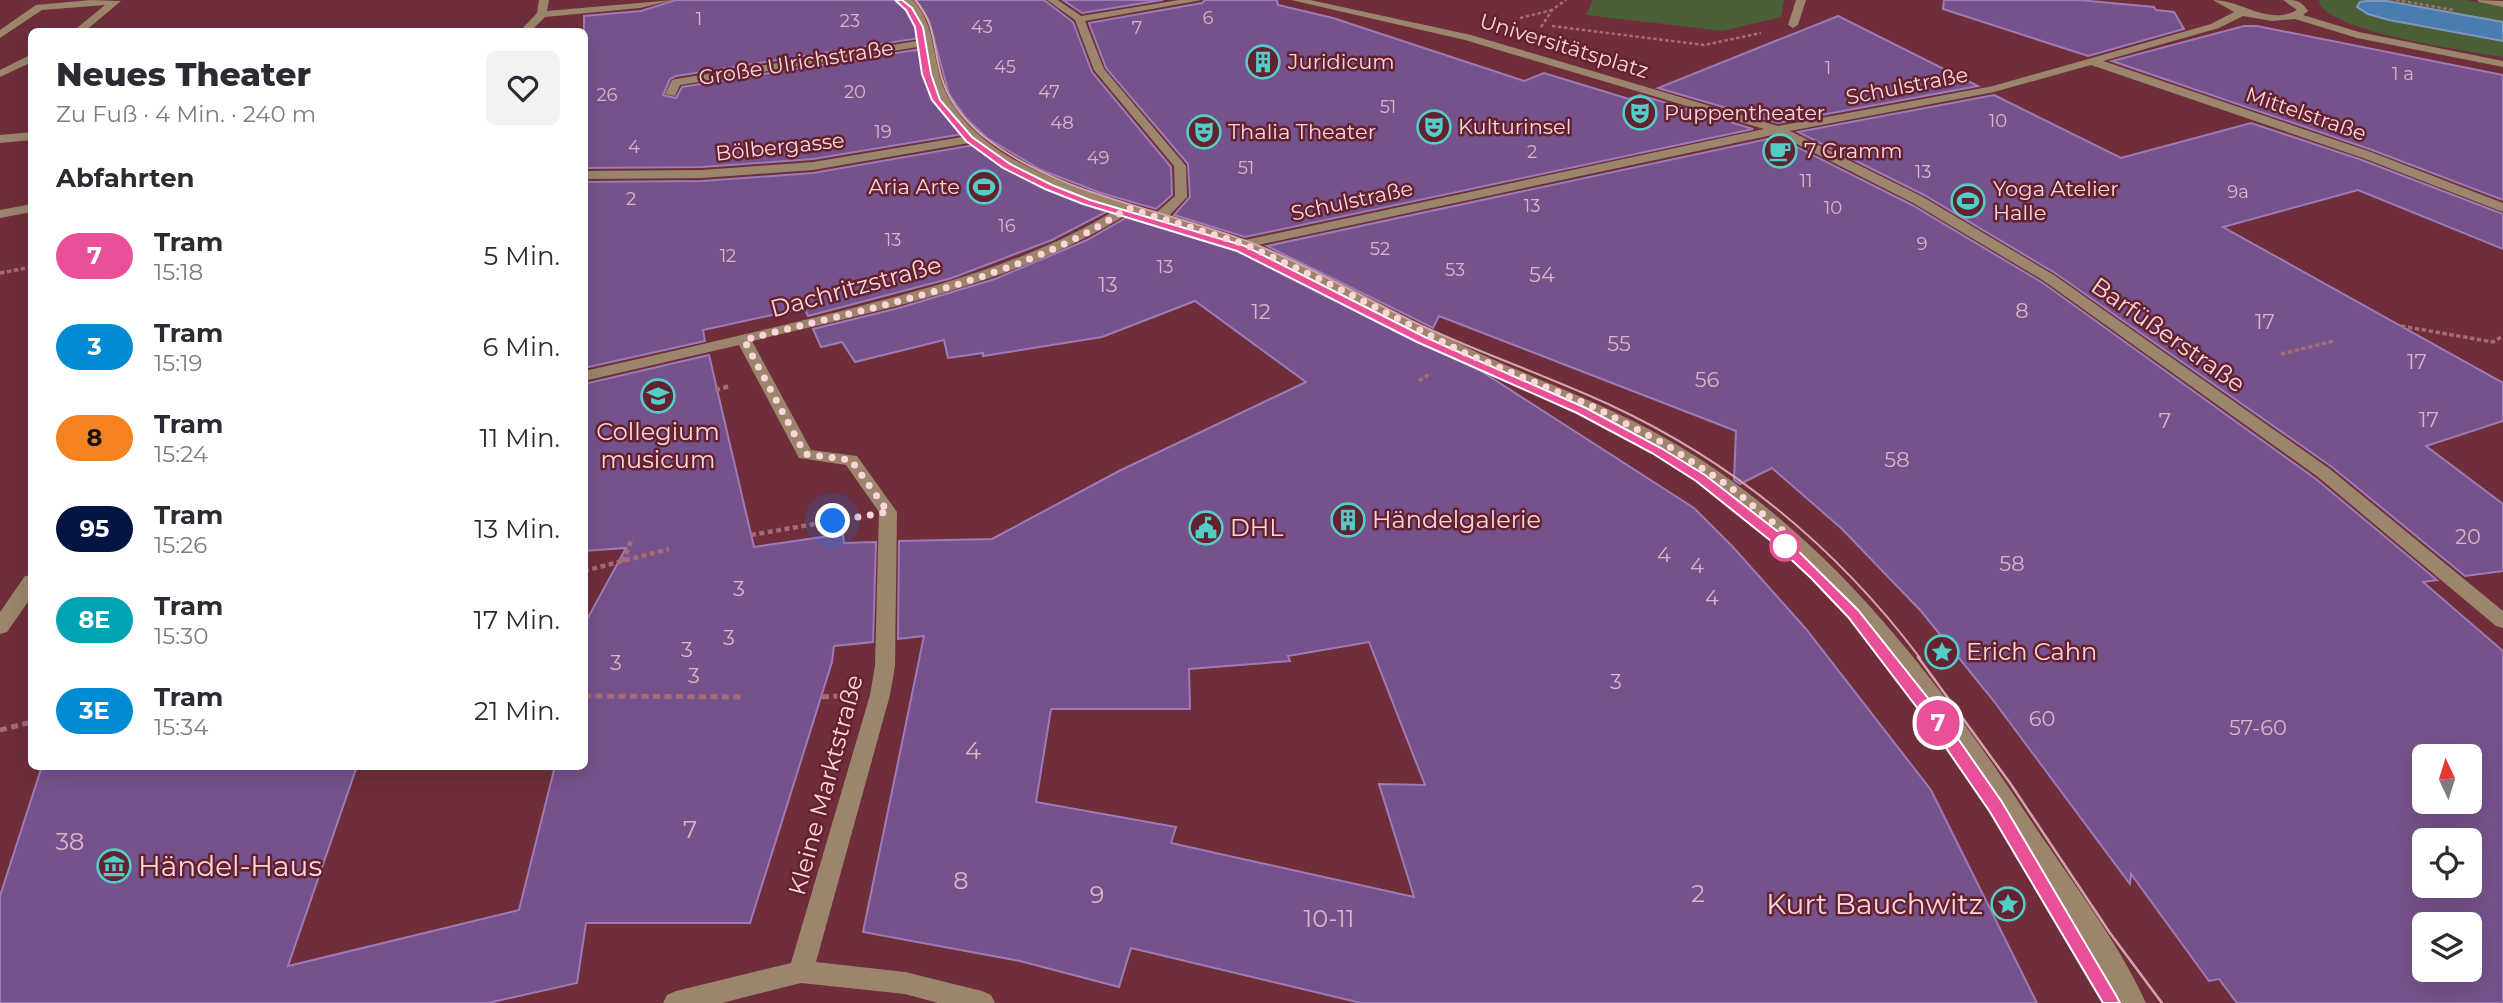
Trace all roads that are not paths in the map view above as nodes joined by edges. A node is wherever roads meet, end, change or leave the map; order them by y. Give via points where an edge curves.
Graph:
1 (130, 0) edge
2 (544, 0) edge
3 (668, 0) edge
4 (908, 0) edge
5 (1052, 0) edge
6 (1197, 0) edge
7 (1296, 0) edge
8 (1801, 0) edge
9 (2218, 0) edge
10 (2288, 0) edge
11 (2482, 0) edge
12 (116, 1) edge
13 (36, 3) edge
14 (2503, 4) edge
15 (2243, 12) junction
16 (542, 14) junction
17 (2297, 16) junction
18 (1079, 19) junction
19 (1793, 25) dead end
20 (81, 28) edge
21 (528, 28) edge
22 (0, 36) edge
23 (928, 41) junction
24 (28, 59) edge
25 (2094, 62) junction
26 (2503, 64) edge
27 (28, 73) edge
28 (0, 74) edge
29 (671, 94) dead end
30 (1778, 130) junction
31 (28, 136) edge
32 (977, 138) junction
33 (0, 139) edge
34 (588, 175) edge
35 (1128, 208) junction
36 (2503, 208) edge
37 (28, 209) edge
38 (0, 214) edge
39 (1160, 217) junction
40 (1244, 244) junction
41 (744, 340) junction
42 (588, 375) edge
43 (28, 587) edge
44 (2503, 621) edge
45 (0, 626) edge
46 (801, 972) junction
47 (2133, 999) edge
48 (676, 1003) edge
49 (982, 1003) edge

1 - 12 street
2 - 16 street
3 - 16 street
4 - 23 street, Große Ulrichstraße via 919,10
5 - 18 street
6 - 18 street
7 - 30 street, Universitätsplatz via 1467,37
8 - 19 street
9 - 15 street
10 - 17 street via 2303,11
11 - 14 street
12 - 13 street
12 - 20 street
13 - 22 street
15 - 17 street
15 - 25 street, Schulstraße via 2215,26
16 - 21 street
17 - 26 street via 2357,35
18 - 39 street via 1100,70 1180,166 1181,197
23 - 29 street, Große Ulrichstraße via 676,82
23 - 32 street, Große Ulrichstraße via 945,102
24 - 28 street
25 - 30 street, Schulstraße via 1994,89
25 - 36 street, Mittelstraße via 2367,155
27 - 28 street
30 - 40 street, Schulstraße
30 - 44 street, Barfüßerstraße via 1918,200 2049,278 2324,473
31 - 33 street
32 - 34 street, Bölbergasse via 813,166 702,174
32 - 35 street, Große Ulrichstraße via 1053,185
35 - 39 street, Große Ulrichstraße
35 - 41 street, Dachritzstraße via 1087,234 955,286
37 - 38 street
39 - 40 street, Große Ulrichstraße
40 - 47 street, Große Ulrichstraße via 1465,353 1594,407 1665,444 1743,496 1840,582 1897,645 2012,808
41 - 42 street, Dachritzstraße
41 - 46 street, Kleine Marktstraße via 805,454 851,460 888,512 885,666
43 - 45 street
46 - 48 street
46 - 49 street via 905,983

